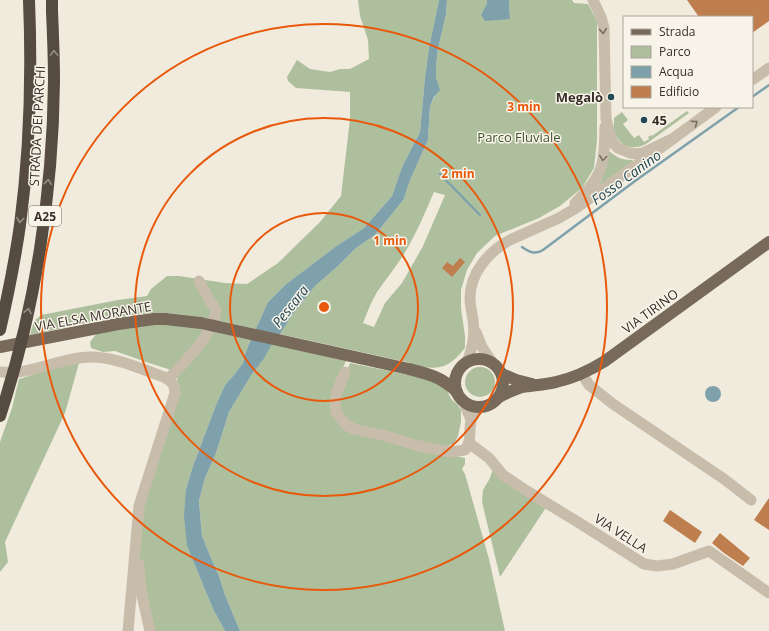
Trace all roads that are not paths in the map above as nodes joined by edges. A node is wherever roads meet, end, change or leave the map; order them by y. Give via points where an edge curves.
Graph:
1 (29, 0) edge
2 (593, 0) edge
3 (52, 6) edge
4 (769, 68) edge
5 (753, 79) edge
6 (715, 108) edge
7 (606, 119) junction
8 (674, 138) junction
9 (559, 218) junction
10 (769, 242) edge
11 (198, 281) dead end
12 (473, 320) junction
13 (0, 330) edge
14 (0, 347) edge
15 (492, 362) junction
16 (464, 365) junction
17 (0, 372) edge
18 (345, 372) dead end
19 (425, 373) junction
20 (502, 374) junction
21 (582, 374) junction
22 (168, 379) junction
23 (539, 385) junction
24 (460, 396) junction
25 (499, 397) junction
26 (480, 407) junction
27 (0, 416) edge
28 (471, 420) junction
29 (469, 443) junction
30 (751, 500) dead end
31 (134, 556) junction
32 (769, 593) edge
33 (128, 631) edge
34 (150, 631) edge

1 -> 13 highway, STRADA DEI PARCHI / A25 via 30,83 24,190 15,255
2 -> 7 street via 604,28
27 -> 3 highway, STRADA DEI PARCHI / A25, bridge via 24,328 44,222 53,116
4 - 5 street
8 -> 6 street
7 - 8 street via 615,146 630,153 643,153
7 -> 9 street via 600,172 585,193
8 - 9 street
9 - 12 street via 503,243 486,260 478,271 470,292
10 - 21 main road, VIA TIRINO via 605,361
11 - 22 street via 216,310 214,321 205,337
12 - 15 street via 480,342
12 - 16 street via 473,343
14 - 19 main road, VIA ELSA MORANTE, bridge via 118,324 166,319 201,323
15 - 16 main road via 477,359
15 - 20 main road
16 - 19 main road, VIA ELSA MORANTE via 443,372
16 - 24 main road via 455,381
17 - 22 street via 19,372 78,358 101,357
18 - 29 street via 335,402 336,412 346,425 419,446 451,452 465,450
19 - 24 main road, VIA ELSA MORANTE via 441,379
20 - 23 main road, VIA TIRINO via 525,383
20 - 25 main road via 504,386
21 - 23 main road, VIA TIRINO
21 - 30 street via 589,385 613,404
22 - 31 street via 175,388 175,393 139,506
23 - 25 main road, VIA TIRINO via 519,388
24 - 26 main road via 471,405
24 - 28 street
25 - 26 main road via 487,406
26 - 28 street
28 - 29 street
29 - 32 street, VIA VELLA via 489,458 503,475 527,492 644,564 673,564 710,551
31 - 33 street
31 - 34 street via 139,565 141,592

